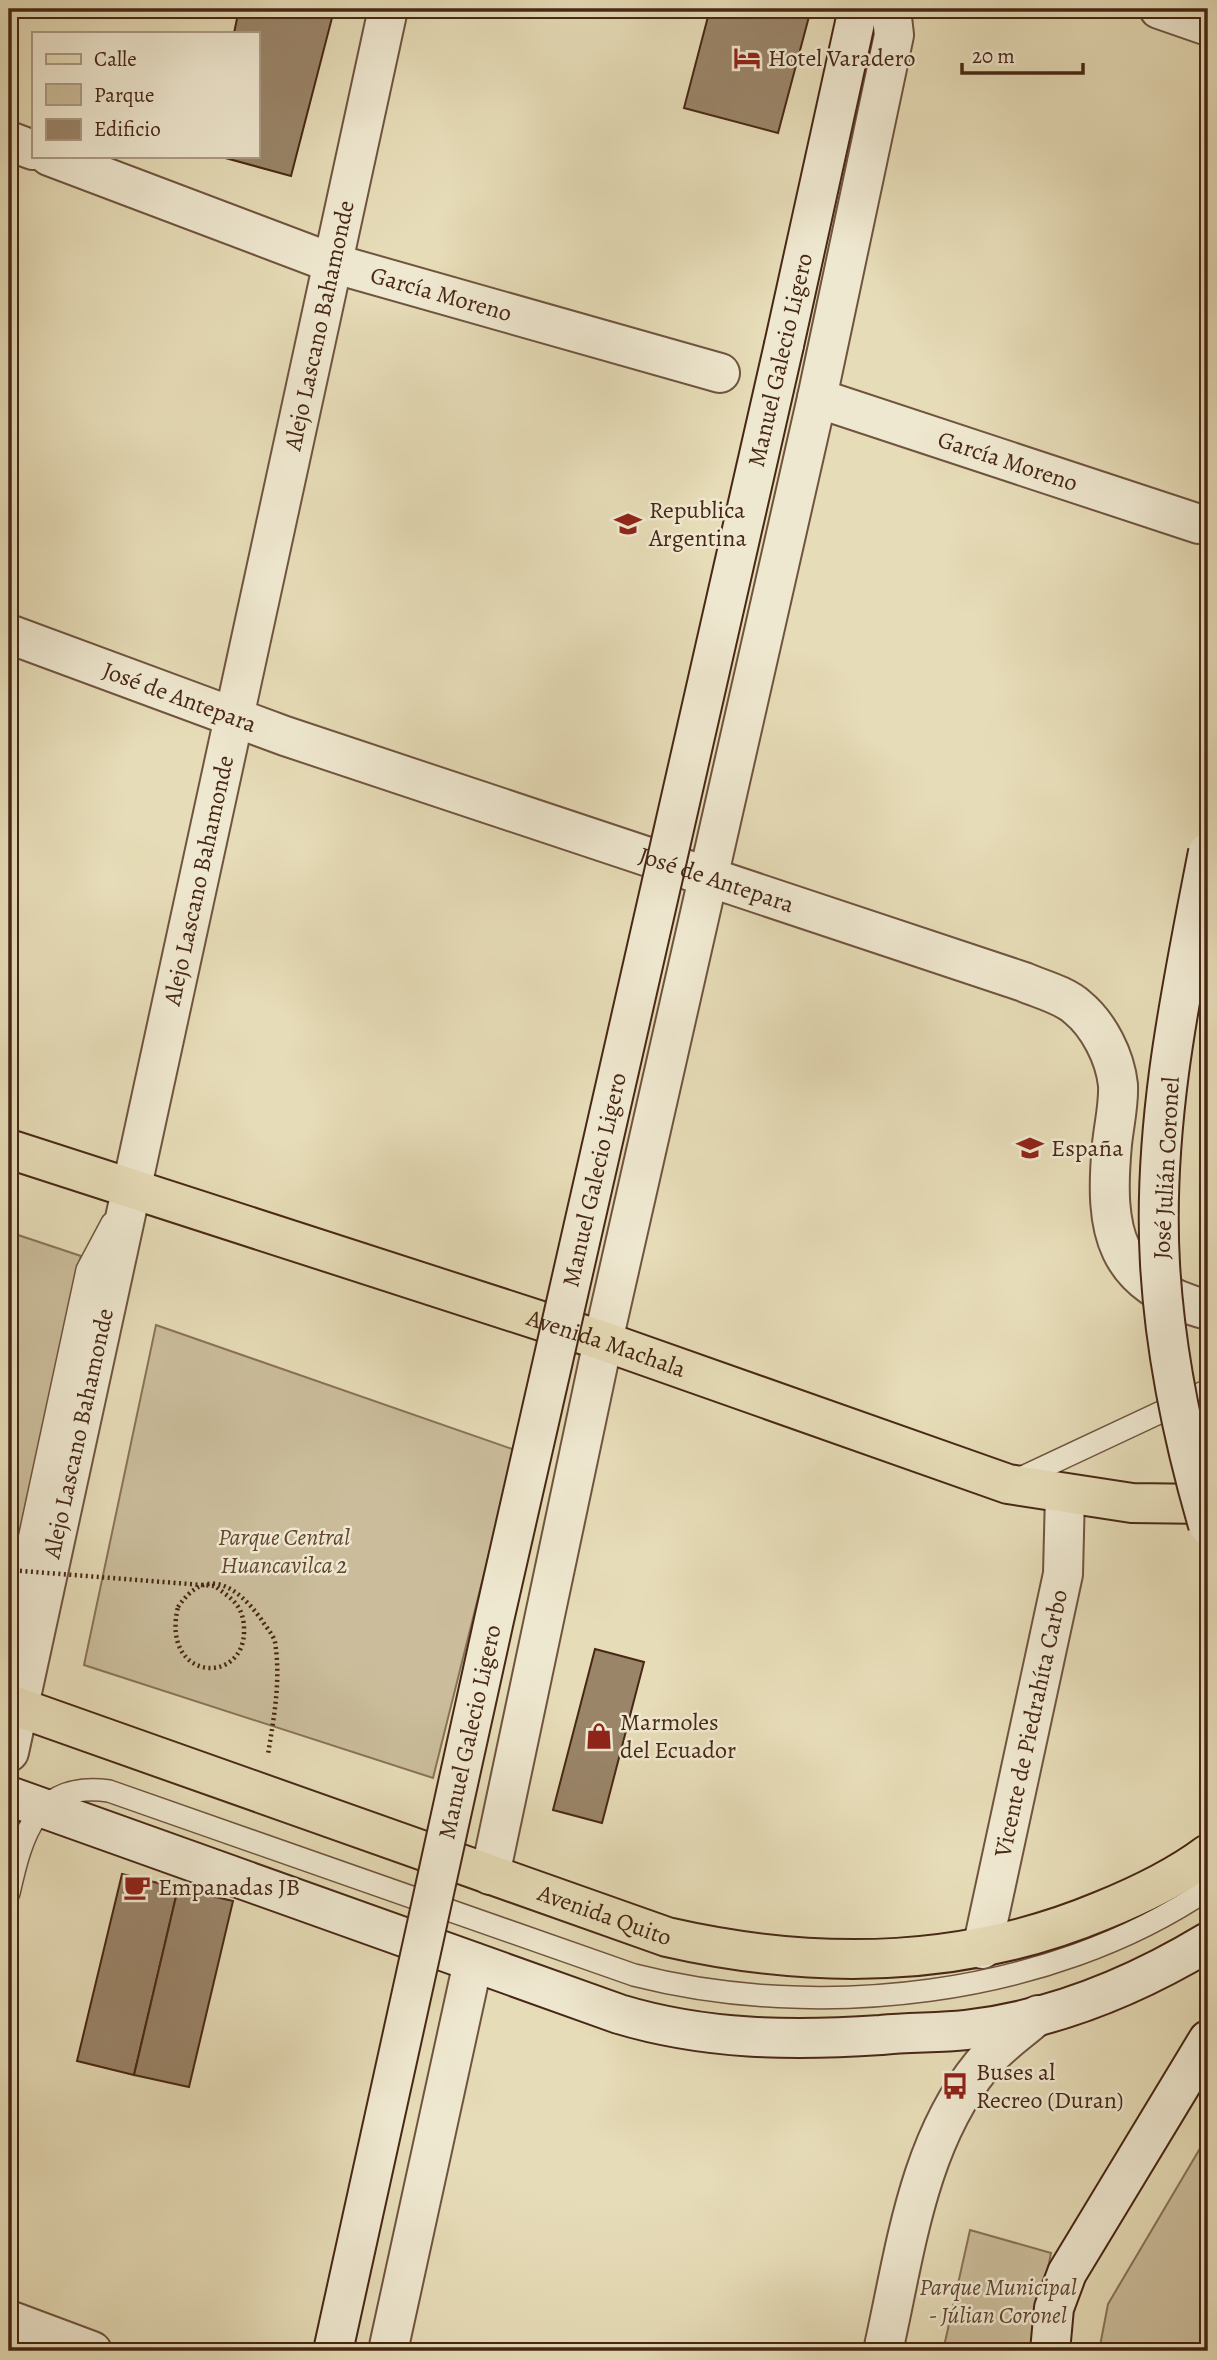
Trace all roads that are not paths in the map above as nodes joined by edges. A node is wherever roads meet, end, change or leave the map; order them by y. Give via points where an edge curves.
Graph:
1 (388, 9) edge
2 (858, 9) edge
3 (891, 9) edge
4 (1159, 9) edge
5 (1208, 26) edge
6 (9, 141) edge
7 (32, 150) edge
8 (54, 158) edge
9 (332, 263) junction
10 (720, 373) dead end
11 (817, 398) junction
12 (1199, 524) dead end
13 (9, 634) edge
14 (233, 718) junction
15 (1208, 852) edge
16 (706, 874) junction
17 (9, 1149) edge
18 (131, 1187) junction
19 (1208, 1311) edge
20 (603, 1341) junction
21 (1208, 1390) edge
22 (1008, 1484) junction
23 (1065, 1494) junction
24 (1208, 1504) edge
25 (1208, 1525) edge
26 (9, 1632) edge
27 (14, 1706) edge
28 (9, 1752) edge
29 (25, 1802) edge
30 (1208, 1854) edge
31 (490, 1875) junction
32 (1208, 1889) edge
33 (9, 1893) edge
34 (1208, 1942) edge
35 (982, 1949) junction
36 (473, 1962) junction
37 (1038, 2015) junction
38 (1208, 2040) edge
39 (9, 2320) edge
40 (92, 2351) edge
41 (333, 2351) edge
42 (388, 2351) edge
43 (883, 2351) edge
44 (1050, 2351) edge

1 - 9 street, Alejo Lascano Bahamonde
2 - 41 street, Manuel Galecio Ligero, bridge
3 - 11 street, Manuel Galecio Ligero via 894,35
4 - 5 street
6 - 7 street
8 - 9 street, García Moreno
9 - 10 street, García Moreno
9 - 14 street, Alejo Lascano Bahamonde
11 - 12 street, García Moreno
11 - 16 street, Manuel Galecio Ligero
13 - 14 street, José de Antepara
14 - 16 street, José de Antepara
14 - 18 street, Alejo Lascano Bahamonde
15 - 25 street, José Julián Coronel, bridge via 1181,992 1160,1187 1165,1325 1178,1412
16 - 19 street, José de Antepara via 1024,982 1076,1006 1105,1040 1118,1085 1109,1176 1111,1221 1122,1258 1153,1287
16 - 20 street, Manuel Galecio Ligero
17 - 18 main road, Avenida Machala
18 - 20 main road, Avenida Machala
18 - 26 lane via 87,1270
18 - 27 street, Alejo Lascano Bahamonde
20 - 22 main road, Avenida Machala
20 - 31 street, Manuel Galecio Ligero
21 - 22 lane
22 - 23 main road, Avenida Machala
23 - 24 main road, Avenida Machala via 1132,1503
23 - 35 street, Vicente de Piedrahíta Carbo via 1063,1574
27 - 28 street, Alejo Lascano Bahamonde
27 - 31 main road, Avenida Quito
29 - 32 lane via 89,1788 109,1791 634,1975 732,1993 857,1998 1017,1973 1144,1927
29 - 33 lane
29 - 36 street
30 - 35 main road, Avenida Quito via 1186,1871 1125,1901 1069,1924
31 - 35 main road, Avenida Quito via 667,1937 722,1950 844,1960
34 - 37 street via 1120,1988
36 - 37 street via 619,2014 712,2035 825,2039 966,2030
36 - 42 street
37 - 43 street via 983,2063 947,2116 919,2192
38 - 44 street via 1067,2273 1054,2308
39 - 40 street

